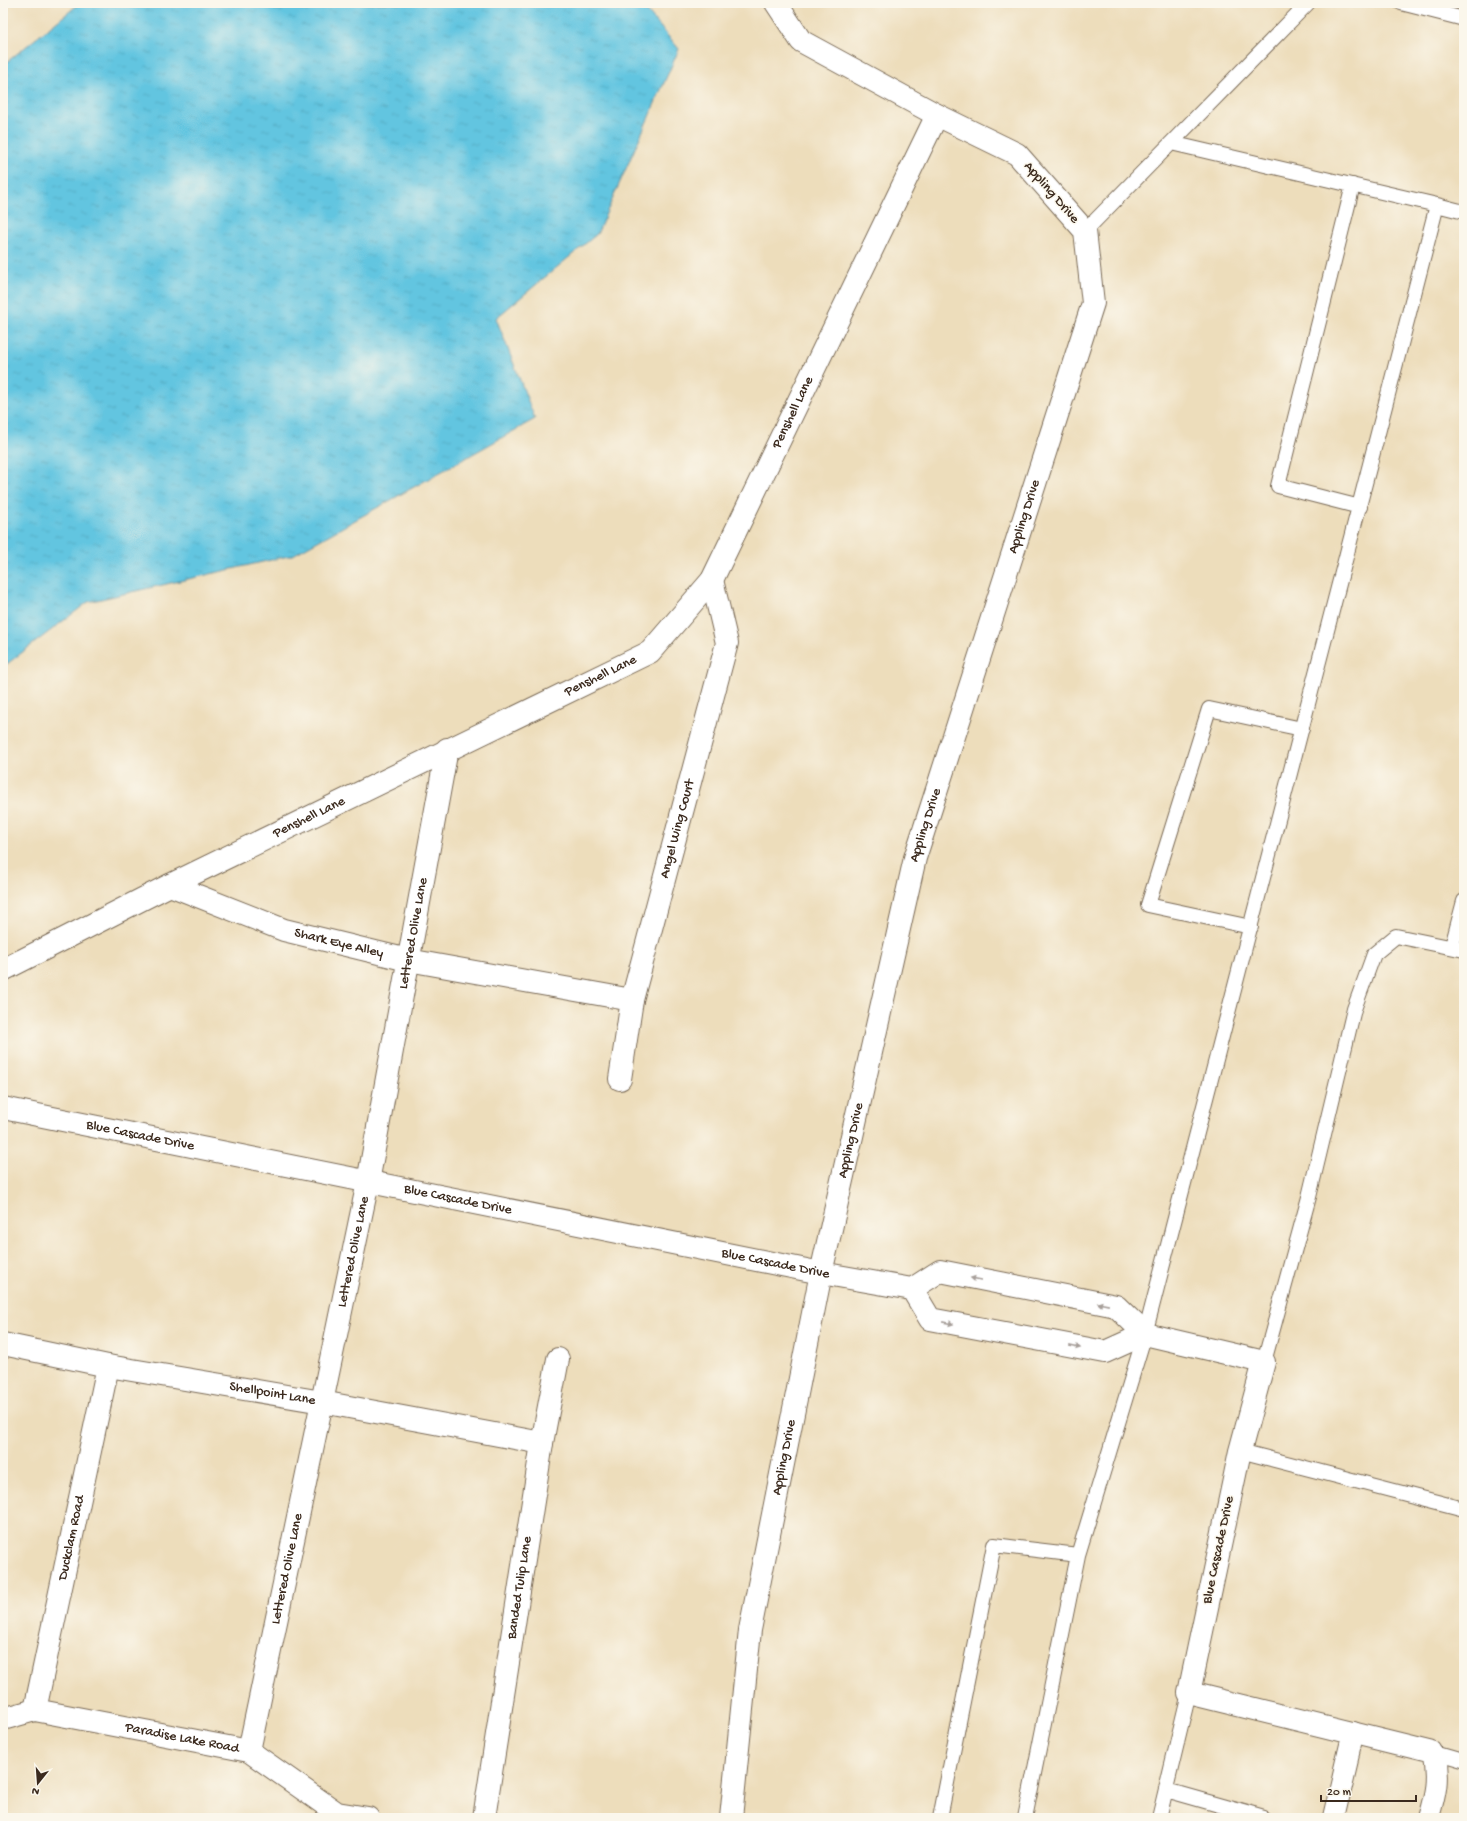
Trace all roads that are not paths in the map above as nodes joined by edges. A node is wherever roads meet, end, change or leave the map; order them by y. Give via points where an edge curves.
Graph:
1 (776, 3) edge
2 (1308, 3) edge
3 (1400, 3) edge
4 (1464, 19) edge
5 (937, 115) junction
6 (1171, 143) junction
7 (1352, 185) junction
8 (1437, 205) junction
9 (1464, 212) edge
10 (1084, 232) junction
11 (1360, 507) junction
12 (712, 580) junction
13 (1302, 729) junction
14 (447, 749) junction
15 (170, 885) junction
16 (1464, 901) edge
17 (1251, 927) junction
18 (1458, 948) edge
19 (408, 960) junction
20 (3, 970) edge
21 (632, 1000) junction
22 (620, 1079) dead end
23 (3, 1108) edge
24 (368, 1182) junction
25 (821, 1273) junction
26 (912, 1290) junction
27 (1145, 1334) junction
28 (3, 1344) edge
29 (558, 1359) dead end
30 (1264, 1362) junction
31 (108, 1366) junction
32 (322, 1402) junction
33 (542, 1443) junction
34 (1240, 1451) junction
35 (1464, 1509) edge
36 (1078, 1555) junction
37 (1189, 1693) junction
38 (35, 1710) junction
39 (3, 1719) edge
40 (1353, 1733) junction
41 (249, 1752) junction
42 (1433, 1753) junction
43 (1464, 1762) edge
44 (1166, 1790) junction
45 (368, 1818) edge
46 (484, 1818) edge
47 (731, 1818) edge
48 (940, 1818) edge
49 (1025, 1818) edge
50 (1159, 1818) edge
51 (1265, 1818) edge
52 (1333, 1818) edge
53 (1428, 1818) edge

1 - 5 street, Appling Drive via 801,41
2 - 6 lane
3 - 4 lane
5 - 10 street, Appling Drive via 1017,154
5 - 12 street, Penshell Lane
6 - 7 lane
6 - 10 lane
7 - 8 lane
7 - 11 lane via 1278,486
8 - 9 lane
8 - 11 lane
10 - 25 street, Appling Drive via 1093,303 916,858
11 - 13 lane
12 - 14 street, Penshell Lane via 650,652
12 - 21 street, Angel Wing Court via 727,643
13 - 17 lane
13 - 17 lane via 1209,709 1148,906
14 - 15 street, Penshell Lane
14 - 19 street, Lettered Olive Lane
15 - 19 street, Shark Eye Alley via 284,930
15 - 20 street, Penshell Lane
16 - 18 lane
17 - 27 lane
18 - 30 lane via 1396,936 1374,954 1354,1009 1309,1197
19 - 21 street, Shark Eye Alley
19 - 24 street, Lettered Olive Lane
21 - 22 street, Angel Wing Court
23 - 24 street, Blue Cascade Drive
24 - 25 street, Blue Cascade Drive
24 - 32 street, Lettered Olive Lane
25 - 26 street, Blue Cascade Drive
25 - 47 street, Appling Drive via 750,1630
27 -> 26 street via 1116,1306 940,1271
26 -> 27 street via 930,1319 990,1331 1105,1352
27 - 30 street
27 - 36 lane
28 - 31 street, Shellpoint Lane
29 - 33 street, Banded Tulip Lane
30 - 34 street, Blue Cascade Drive
31 - 32 street, Shellpoint Lane
31 - 38 street, Duckclam Road
32 - 33 street, Shellpoint Lane
32 - 41 street, Lettered Olive Lane
33 - 46 street, Banded Tulip Lane
34 - 35 lane
34 - 37 street, Blue Cascade Drive
36 - 48 lane via 994,1545
36 - 49 lane
37 - 40 street
37 - 44 lane
38 - 39 street, Paradise Lake Road
38 - 41 street, Paradise Lake Road
40 - 42 street
40 - 52 street
41 - 45 street, Paradise Lake Road via 338,1813
42 - 43 lane
42 - 53 street via 1437,1771 1434,1798
44 - 50 lane
44 - 51 lane

